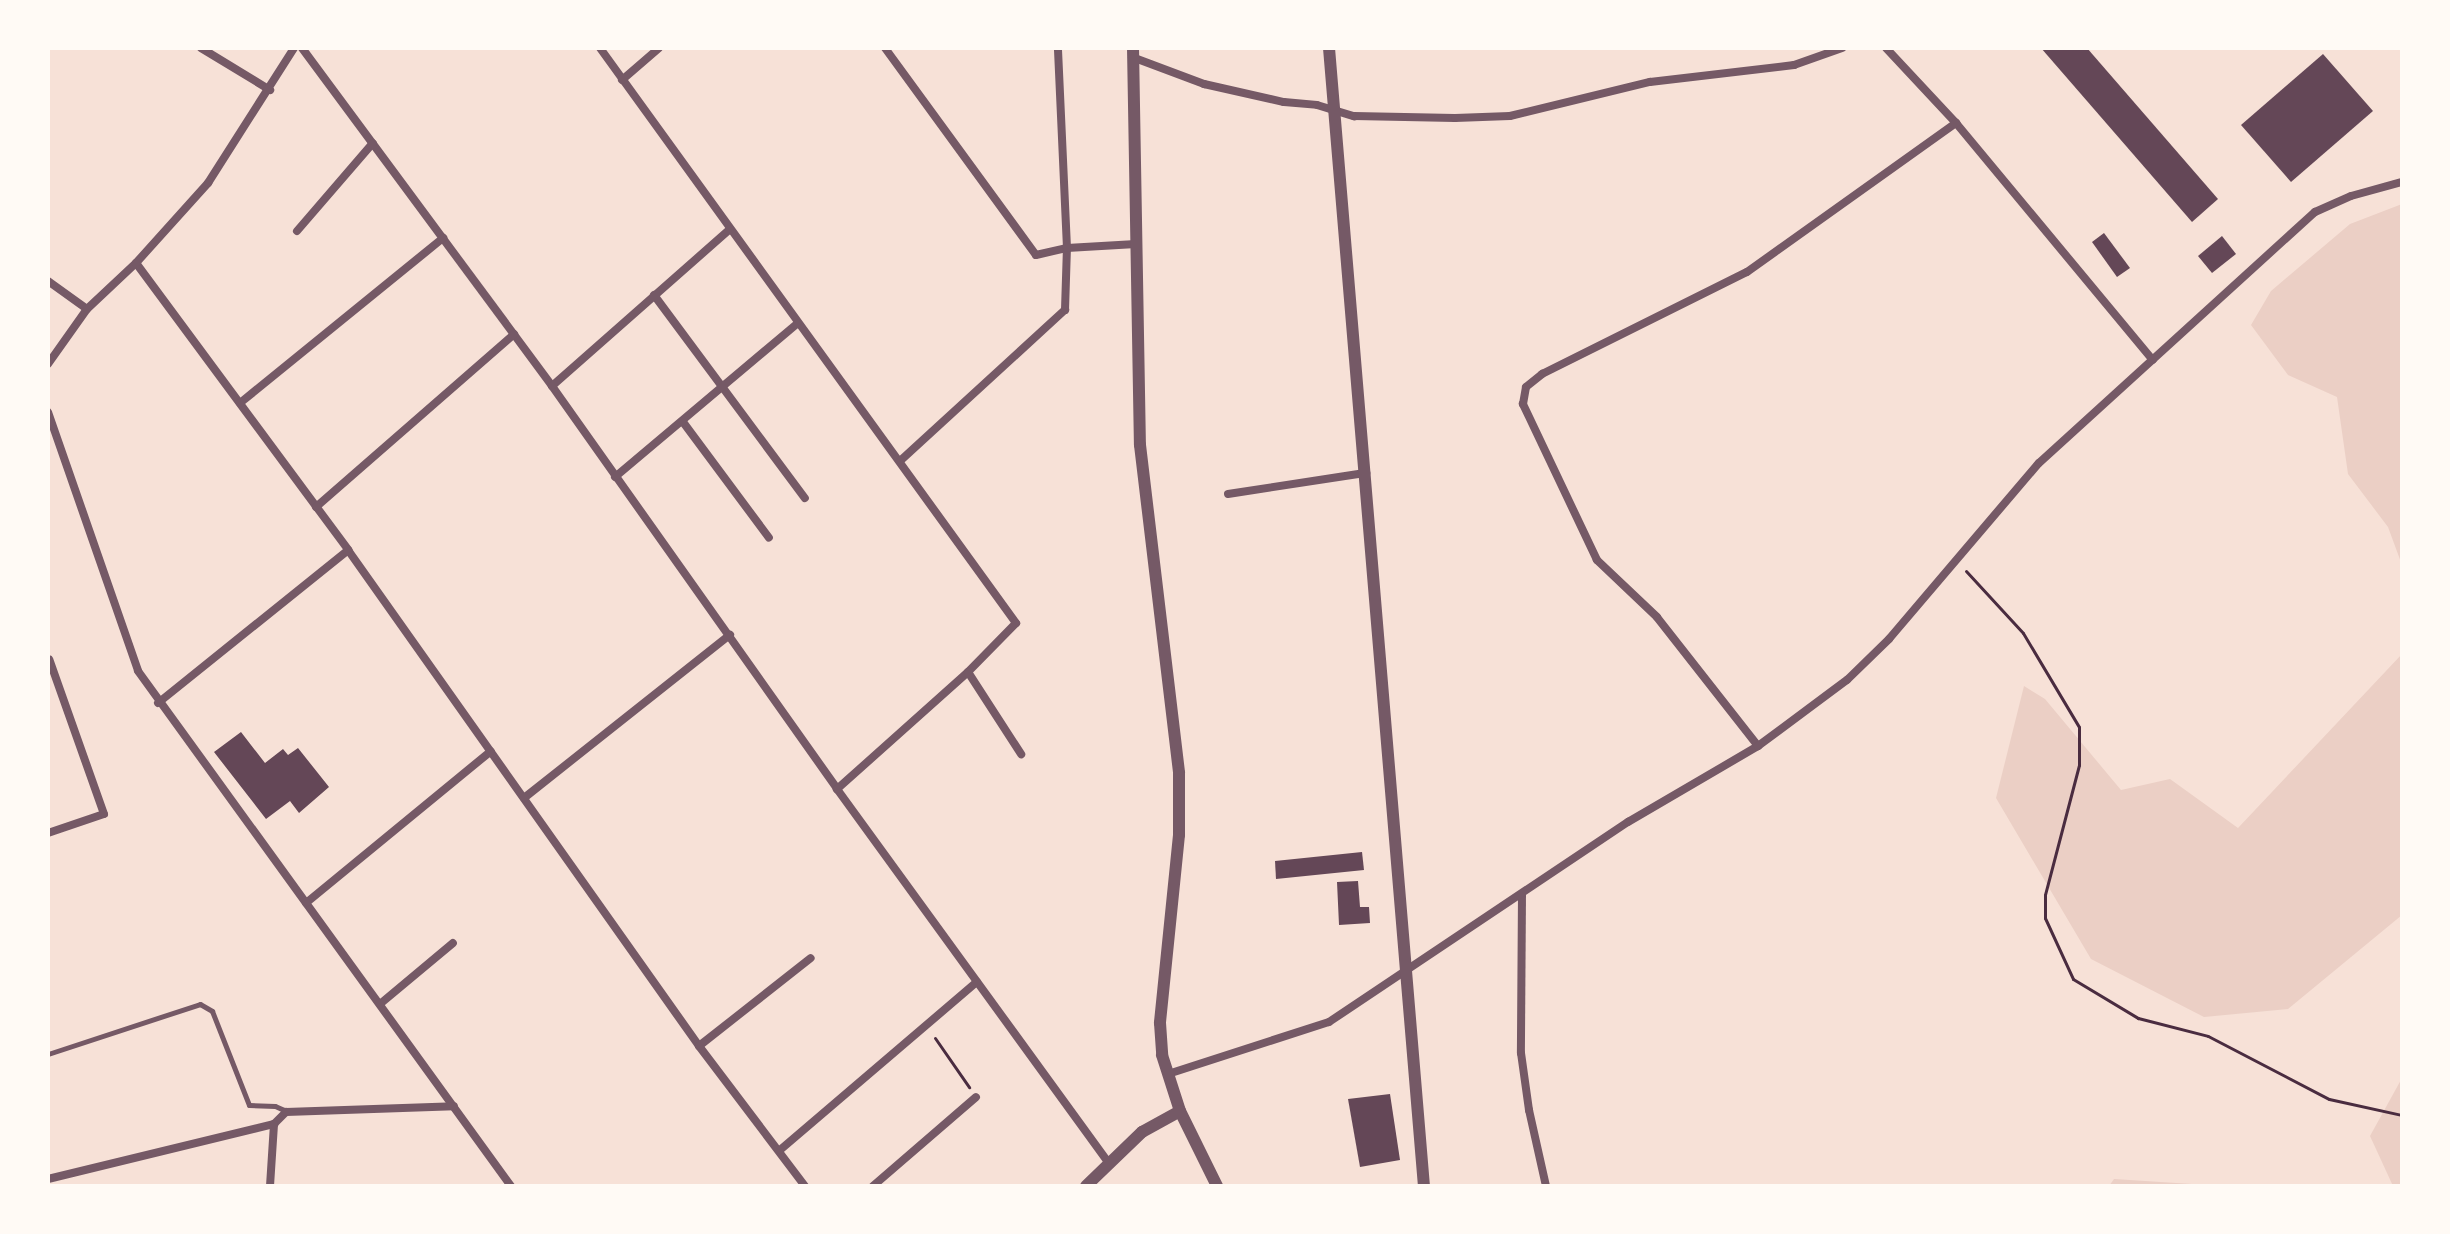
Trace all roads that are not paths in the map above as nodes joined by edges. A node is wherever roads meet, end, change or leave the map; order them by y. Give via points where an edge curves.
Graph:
1 (201, 48) edge
2 (294, 48) edge
3 (302, 48) edge
4 (600, 48) edge
5 (659, 48) edge
6 (885, 48) edge
7 (1058, 48) edge
8 (1329, 48) edge
9 (1842, 48) edge
10 (1886, 48) edge
11 (1132, 53) edge
12 (622, 80) junction
13 (270, 90) junction
14 (1335, 110) junction
15 (1956, 123) junction
16 (373, 143) junction
17 (2402, 182) edge
18 (730, 229) junction
19 (297, 231) dead end
20 (443, 238) junction
21 (1136, 244) junction
22 (1067, 248) junction
23 (136, 263) junction
24 (48, 281) edge
25 (654, 295) junction
26 (87, 309) junction
27 (797, 324) junction
28 (514, 334) junction
29 (2153, 360) junction
30 (48, 364) edge
31 (552, 386) junction
32 (723, 388) junction
33 (240, 403) junction
34 (48, 412) edge
35 (683, 422) junction
36 (900, 461) junction
37 (1366, 473) junction
38 (615, 477) junction
39 (1228, 494) dead end
40 (805, 498) dead end
41 (316, 507) junction
42 (769, 538) dead end
43 (348, 550) junction
44 (730, 635) junction
45 (49, 659) edge
46 (968, 672) junction
47 (158, 703) junction
48 (1758, 746) junction
49 (491, 751) junction
50 (1021, 754) dead end
51 (837, 789) junction
52 (524, 798) junction
53 (48, 833) edge
54 (1522, 894) junction
55 (306, 903) junction
56 (453, 943) dead end
57 (811, 958) dead end
58 (1406, 968) junction
59 (977, 982) junction
60 (380, 1004) junction
61 (699, 1046) junction
62 (48, 1054) edge
63 (1168, 1074) junction
64 (976, 1097) road end
65 (454, 1106) junction
66 (1180, 1111) junction
67 (286, 1112) junction
68 (274, 1124) junction
69 (780, 1150) junction
70 (1109, 1164) junction
71 (48, 1179) edge
72 (270, 1186) edge
73 (511, 1186) edge
74 (805, 1186) edge
75 (873, 1186) edge
76 (1086, 1186) edge
77 (1217, 1186) edge
78 (1424, 1186) edge
79 (1546, 1186) edge

1 - 13 street
2 - 13 street
3 - 16 street
4 - 12 street
5 - 12 street
6 - 22 street via 1036,255
7 - 22 street
8 - 14 street
9 - 14 street via 1794,65 1650,82 1510,116 1406,118
10 - 15 street
11 - 14 street via 1204,84
11 - 21 street
12 - 18 street
13 - 23 street via 208,183
14 - 37 street
15 - 29 street
15 - 48 street via 1747,272 1542,374 1526,387 1523,404 1597,560 1657,617
16 - 19 street
16 - 20 street
17 - 29 street via 2315,212
18 - 25 street
18 - 27 street
20 - 28 street
20 - 33 street
21 - 22 street
21 - 63 street via 1140,445 1179,773 1179,835 1160,1023
22 - 36 street via 1065,310
23 - 26 street
23 - 33 street
24 - 26 street
25 - 31 street
25 - 32 street
26 - 30 street
27 - 32 street
27 - 36 street
28 - 31 street
28 - 41 street
29 - 48 street via 2039,463 1889,639 1847,680
31 - 38 street
32 - 35 street
32 - 40 street
33 - 41 street
34 - 47 street via 138,671
35 - 38 street
35 - 42 street
36 - 46 street via 1016,623
37 - 39 street
37 - 58 street
38 - 44 street
41 - 43 street
43 - 47 street
43 - 49 street
44 - 51 street
44 - 52 street
45 - 53 street via 104,814
46 - 50 street
46 - 51 street
47 - 55 street
48 - 54 street via 1628,822
49 - 52 street
49 - 55 street
51 - 59 street
52 - 61 street
54 - 58 street
54 - 79 street via 1521,1053
55 - 60 street
56 - 60 street
57 - 61 street
58 - 63 street via 1329,1022
58 - 78 street
59 - 69 street
59 - 70 street
60 - 65 street
61 - 69 street
62 - 67 lane via 200,1004 212,1011 249,1105
63 - 66 street
64 - 75 street
65 - 67 street
65 - 73 street
66 - 70 street via 1154,1123
66 - 77 street
67 - 68 street
68 - 71 street
68 - 72 street
69 - 74 street
70 - 76 street

